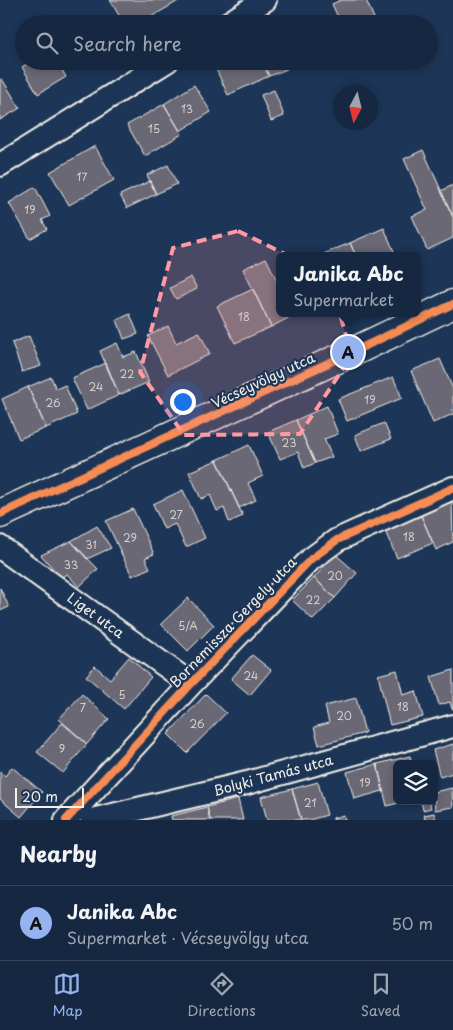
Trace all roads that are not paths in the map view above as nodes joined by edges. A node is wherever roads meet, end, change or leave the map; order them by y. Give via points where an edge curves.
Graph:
1 (265, 0) edge
2 (241, 15) edge
3 (152, 70) edge
4 (0, 165) edge
5 (453, 304) edge
6 (453, 488) edge
7 (0, 514) edge
8 (0, 547) edge
9 (191, 684) junction
10 (453, 726) edge
11 (66, 820) edge
12 (92, 820) edge

1 - 2 street
3 - 4 street
5 - 7 main road, Vécseyvölgy utca
6 - 9 street, Bornemissza Gergely utca via 337,540 311,559
8 - 9 street, Liget utca
9 - 11 street, Bornemissza Gergely utca
10 - 12 street, Bolyki Tamás utca via 247,783

